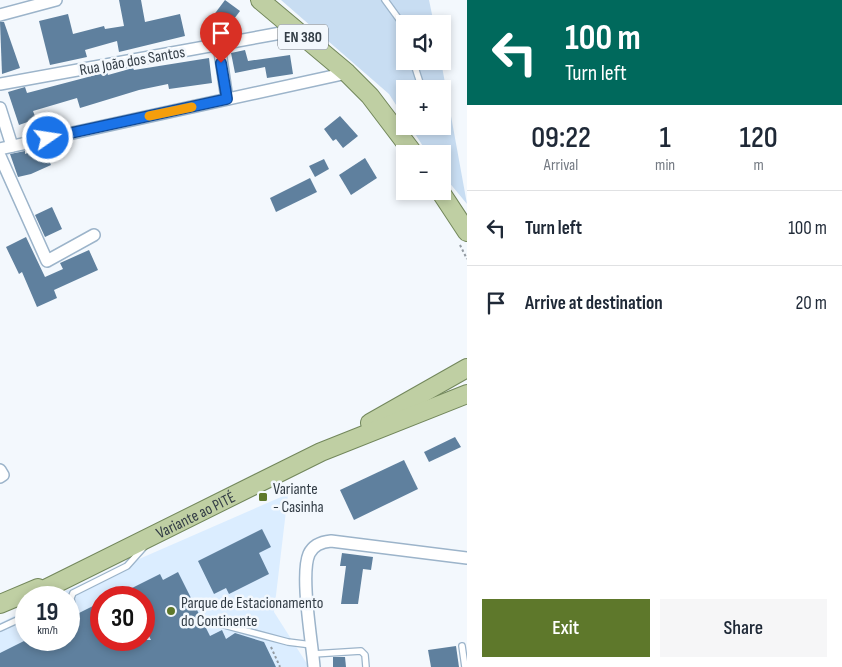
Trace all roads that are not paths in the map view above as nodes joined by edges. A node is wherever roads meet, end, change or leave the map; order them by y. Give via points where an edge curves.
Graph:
1 (56, 0) edge
2 (260, 0) edge
3 (385, 0) edge
4 (0, 14) edge
5 (396, 15) edge
6 (294, 29) junction
7 (219, 45) junction
8 (347, 73) junction
9 (0, 84) edge
10 (227, 99) junction
11 (0, 108) edge
12 (407, 145) edge
13 (6, 148) edge
14 (0, 156) edge
15 (446, 200) edge
16 (467, 232) edge
17 (94, 235) dead end
18 (467, 368) edge
19 (467, 394) edge
20 (321, 452) junction
21 (156, 532) junction
22 (467, 558) edge
23 (68, 576) junction
24 (49, 586) edge
25 (80, 590) edge
26 (0, 604) edge
27 (15, 604) edge
28 (0, 612) edge
29 (15, 621) edge
30 (220, 624) dead end
31 (0, 628) edge
32 (462, 646) dead end
33 (312, 650) junction
34 (314, 667) edge
35 (366, 667) edge
36 (465, 667) edge

1 - 4 street
2 - 6 main road, EN 380
3 - 5 lane
6 - 7 street, Rua João dos Santos
6 - 8 main road, EN 380
7 - 9 street, Rua João dos Santos
7 - 10 street
8 - 10 street
8 - 12 main road, EN 380 via 375,102
10 - 13 street
11 - 13 street
14 - 17 street via 47,261
15 - 16 main road
18 - 20 main road, Variante ao PITÉ
19 - 20 main road, Variante ao PITÉ
20 - 21 main road, Variante ao PITÉ
21 - 23 main road, Variante ao PITÉ
21 - 25 lane via 128,566
22 - 33 street via 331,541 314,546 306,573
23 - 24 main road, Variante ao PITÉ
23 - 26 main road, Variante ao PITÉ
27 - 28 main road, Variante ao PITÉ
29 - 31 lane
30 - 33 lane
32 - 36 lane
33 - 34 street
33 - 35 lane via 361,652 365,655

